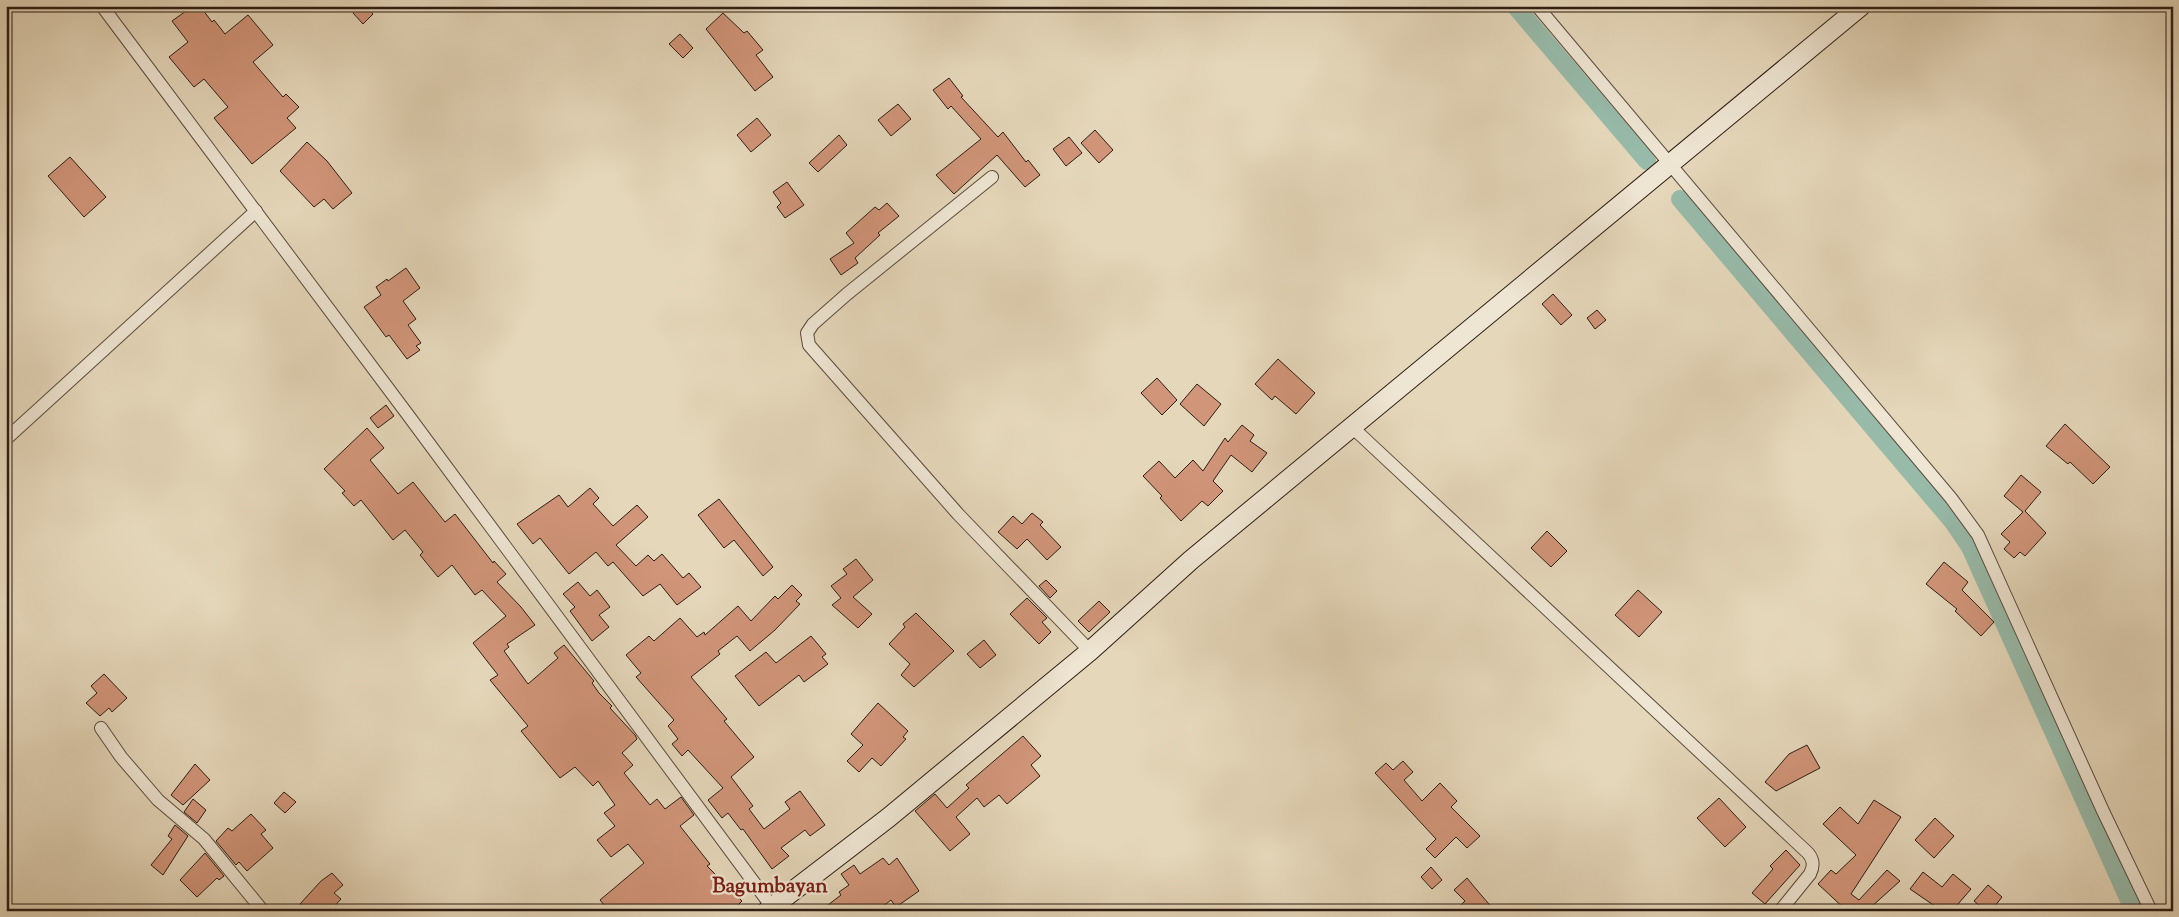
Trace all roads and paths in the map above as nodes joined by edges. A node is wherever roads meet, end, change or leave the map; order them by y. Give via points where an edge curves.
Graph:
1 (102, 6) edge
2 (1537, 6) edge
3 (1861, 6) edge
4 (1670, 164) junction
5 (992, 177) dead end
6 (256, 211) junction
7 (1352, 427) junction
8 (6, 439) edge
9 (1090, 651) junction
10 (101, 728) dead end
11 (771, 909) edge
12 (262, 911) edge
13 (1780, 911) edge
14 (2151, 911) edge

1 - 6 street
2 - 4 street
3 - 4 main road
4 - 7 main road
4 - 14 street via 1951,498 1978,535
5 - 9 street via 847,294 813,324 807,339 958,514
6 - 8 street
6 - 11 street
7 - 9 main road via 1191,560
7 - 13 street via 1808,853 1813,867 1810,874
9 - 11 main road via 888,818
10 - 12 street via 120,757 158,800 204,839

